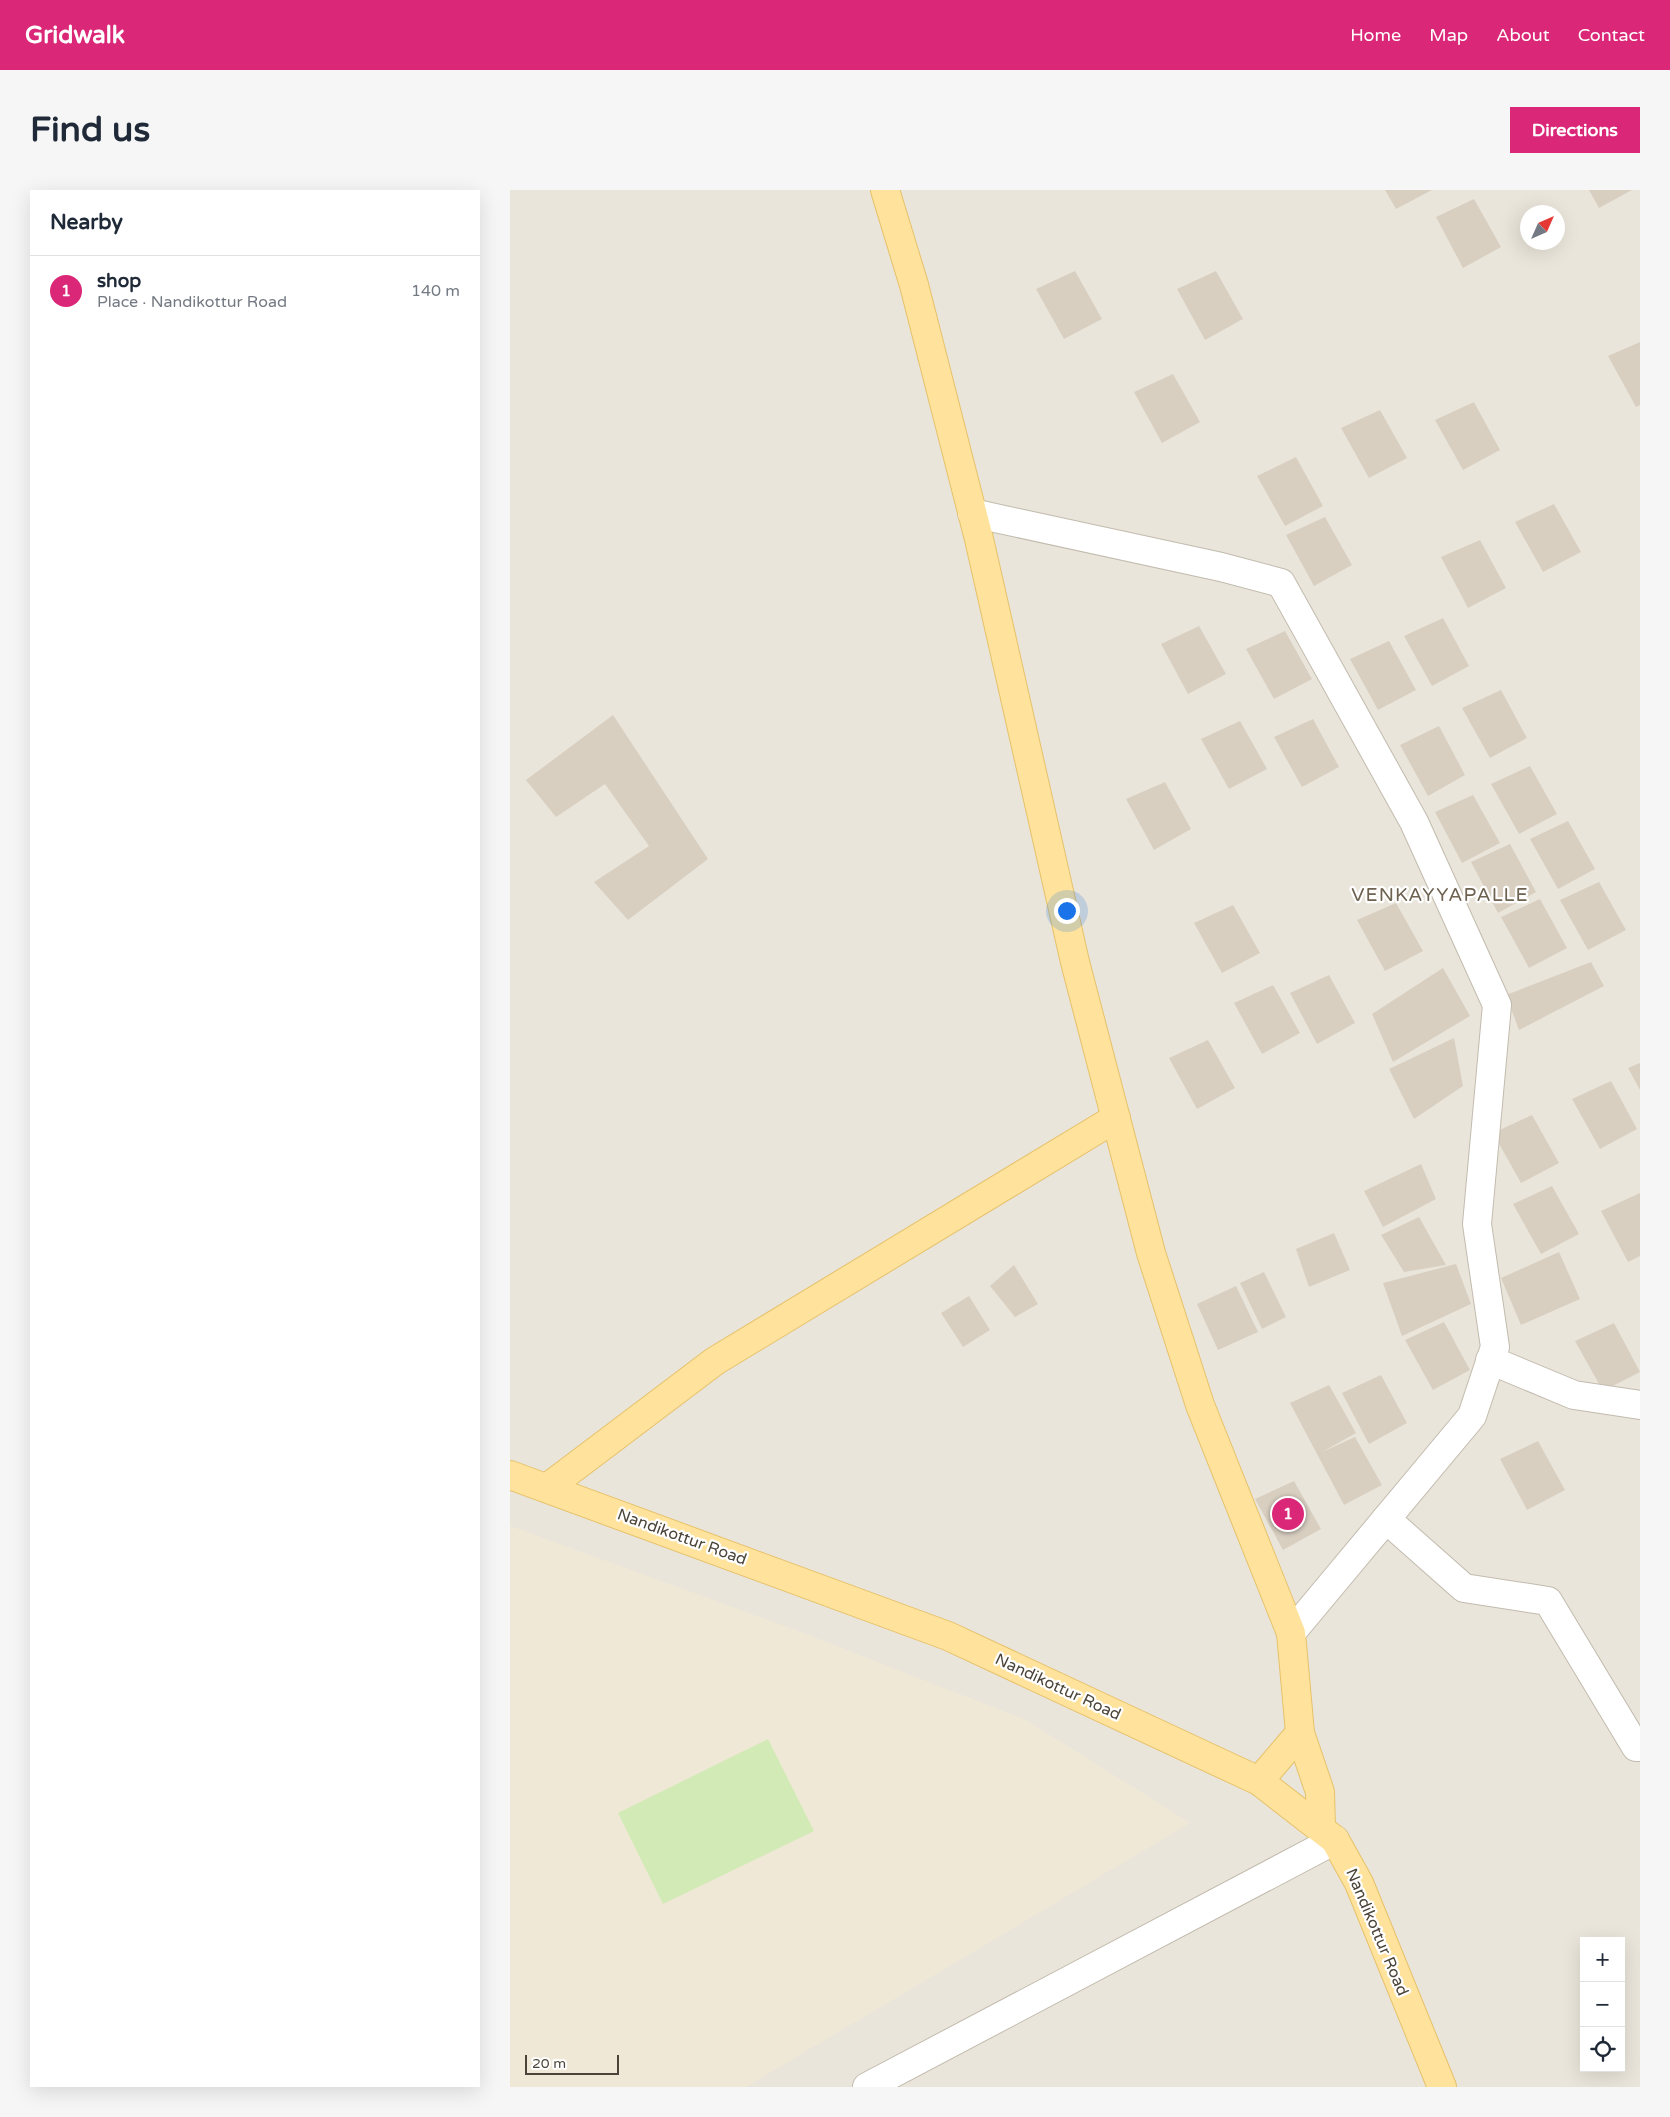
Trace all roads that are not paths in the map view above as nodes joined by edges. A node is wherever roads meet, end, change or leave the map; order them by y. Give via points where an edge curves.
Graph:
1 (885, 190) edge
2 (972, 513) junction
3 (1116, 1118) junction
4 (1490, 1360) junction
5 (1640, 1405) edge
6 (510, 1475) edge
7 (547, 1488) junction
8 (1386, 1519) junction
9 (1291, 1632) junction
10 (1300, 1733) junction
11 (1640, 1747) edge
12 (1259, 1781) junction
13 (1328, 1834) junction
14 (867, 2087) edge
15 (1442, 2087) edge

1 - 2 main road via 914,285
2 - 3 main road via 1075,962
2 - 4 street via 1281,583 1414,822 1497,1005 1477,1224 1494,1347
3 - 7 main road via 715,1361
3 - 9 main road via 1151,1253 1200,1405
4 - 5 street via 1574,1395
4 - 8 street via 1472,1416
6 - 7 main road, Nandikottur Road
7 - 12 main road, Nandikottur Road via 948,1636
8 - 9 street
8 - 11 street via 1464,1588 1548,1601 1636,1747
9 - 10 main road
10 - 12 main road
10 - 13 main road via 1320,1792
12 - 13 main road, Nandikottur Road
13 - 14 street
13 - 15 main road, Nandikottur Road via 1359,1884

